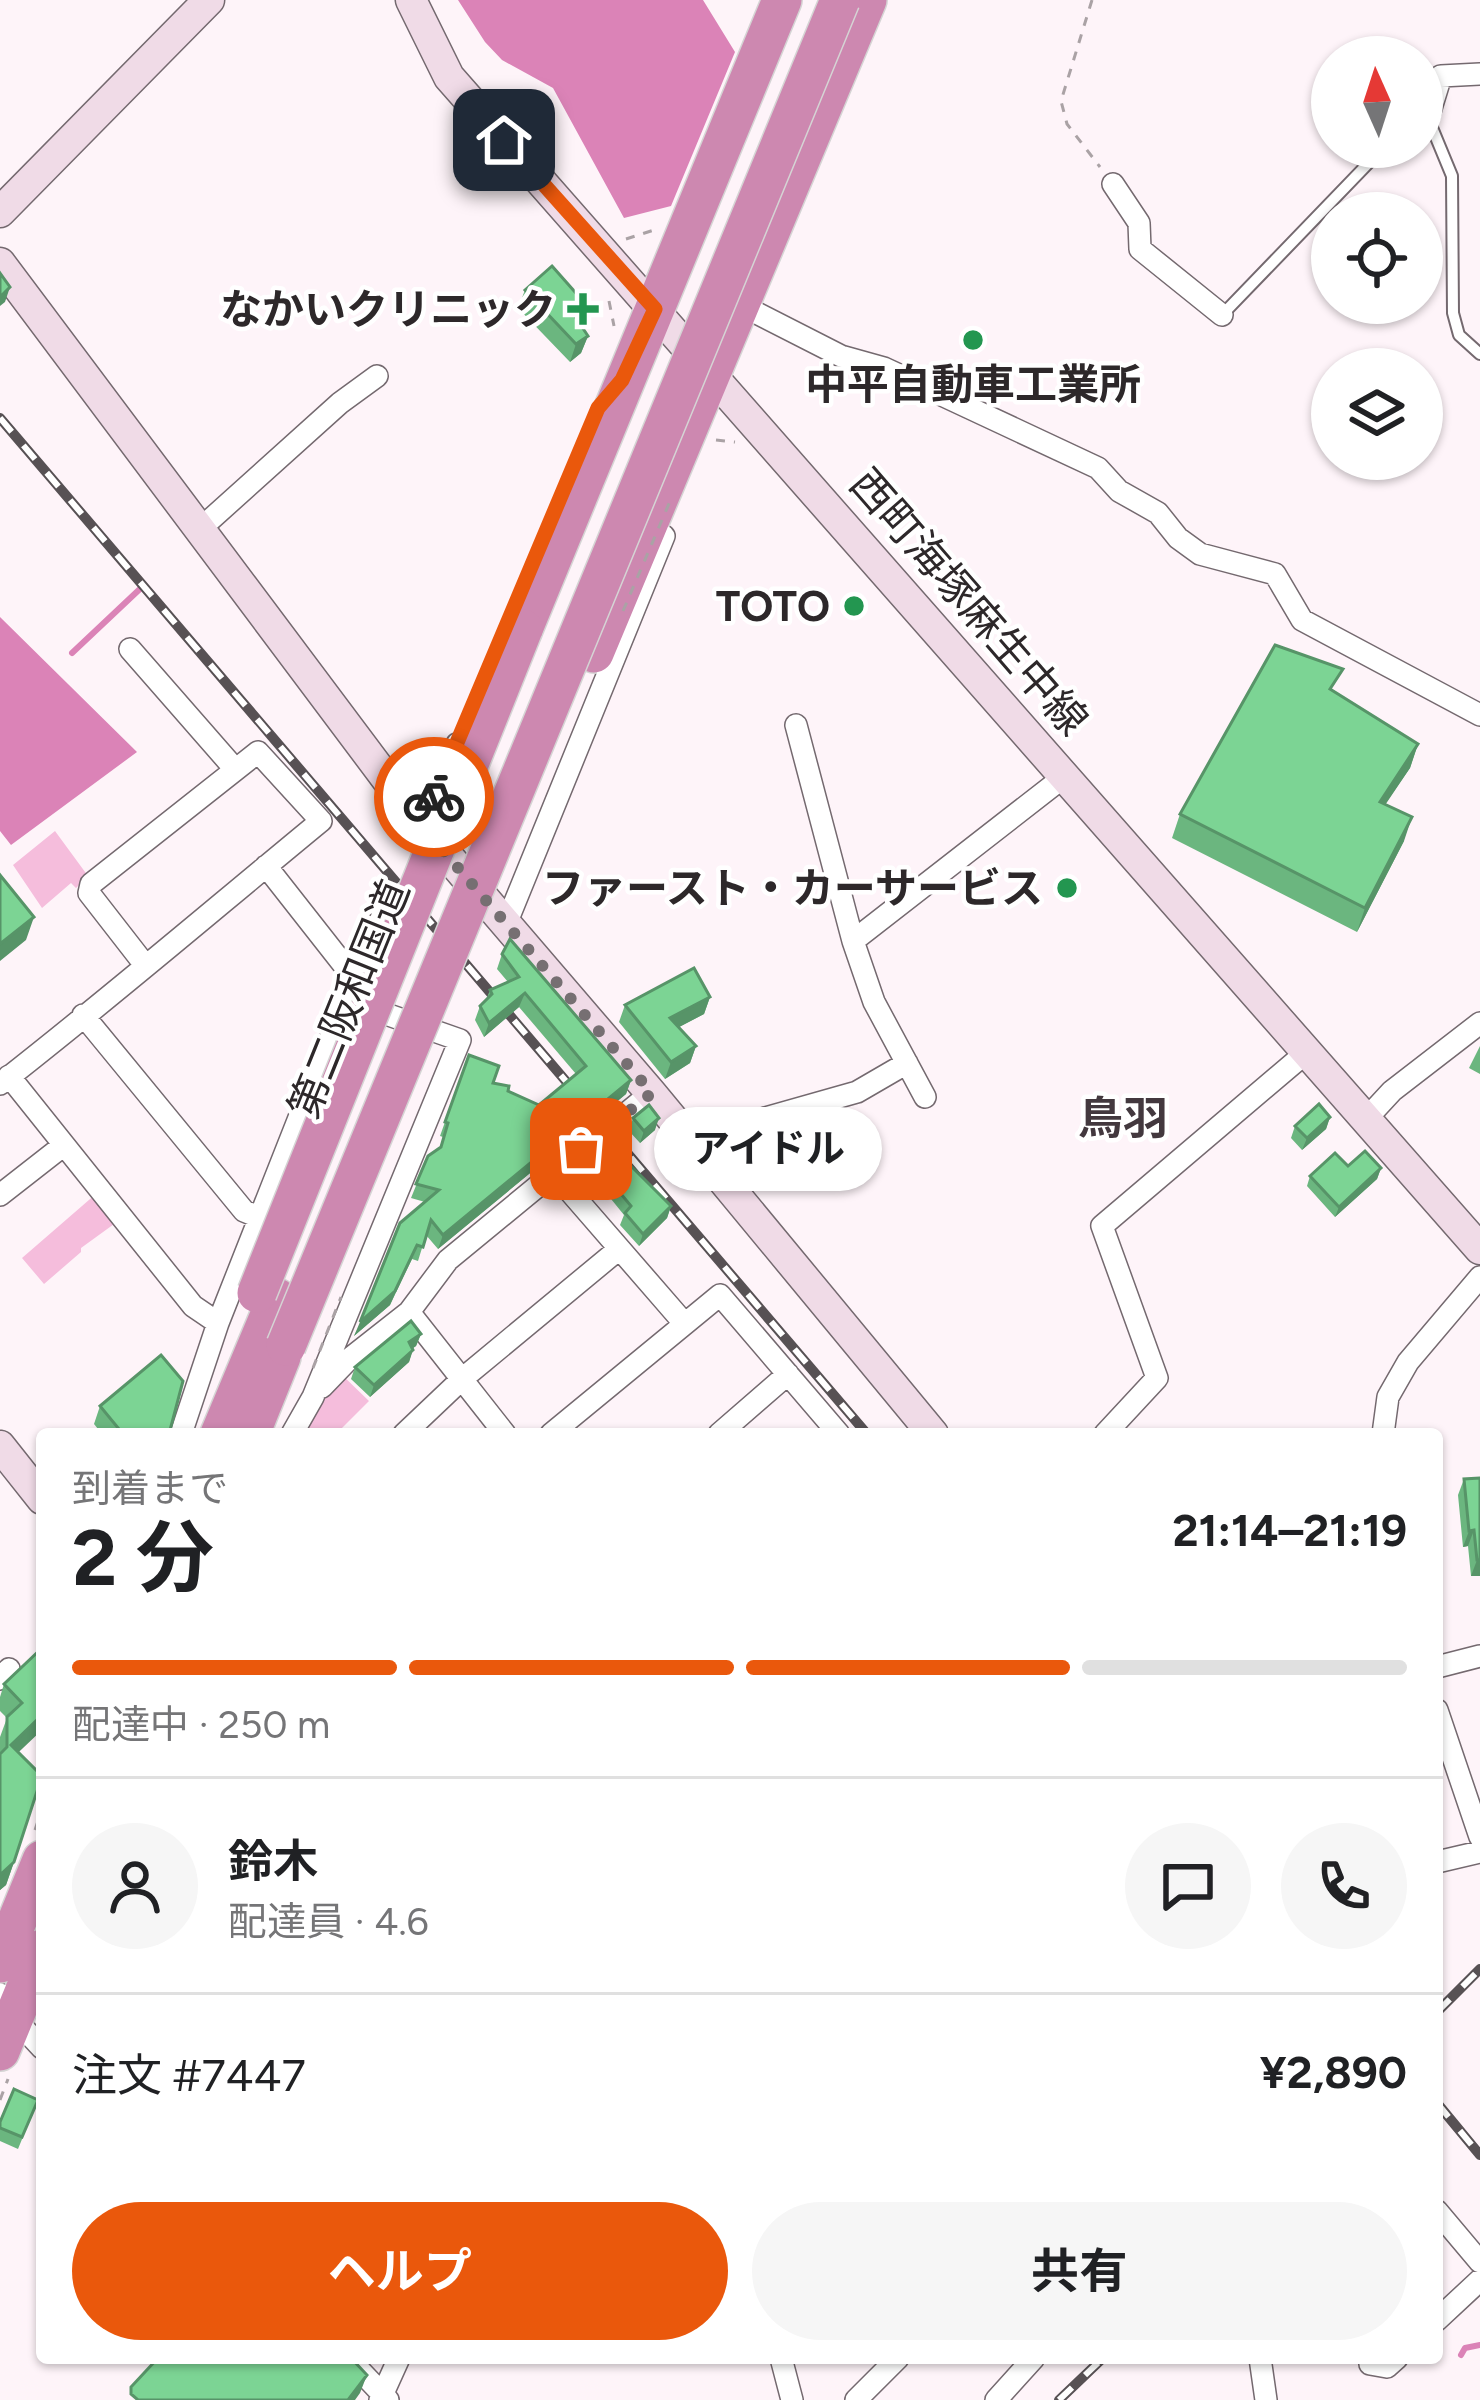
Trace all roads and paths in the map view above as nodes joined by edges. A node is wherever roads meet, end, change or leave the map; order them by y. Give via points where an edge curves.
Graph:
1 (209, 0) edge
2 (411, 0) edge
3 (782, 0) edge
4 (812, 0) edge
5 (840, 0) edge
6 (867, 0) edge
7 (1092, 0) edge
8 (1480, 74) edge
9 (1443, 76) edge
10 (1443, 157) edge
11 (1364, 168) edge
12 (1113, 184) joint
13 (0, 212) edge
14 (0, 263) edge
15 (741, 305) junction
16 (655, 309) junction
17 (1222, 315) joint
18 (1480, 354) edge
19 (713, 375) junction
20 (377, 376) dead end
21 (622, 380) junction
22 (703, 433) junction
23 (750, 446) dead end
24 (200, 529) junction
25 (130, 649) dead end
26 (1480, 716) edge
27 (796, 725) dead end
28 (234, 768) junction
29 (1065, 776) junction
30 (422, 826) junction
31 (266, 866) junction
32 (390, 899) dead end
33 (506, 923) junction
34 (853, 941) junction
35 (146, 965) junction
36 (357, 970) junction
37 (346, 999) junction
38 (83, 1015) junction
39 (1480, 1023) edge
40 (1308, 1051) junction
41 (907, 1063) junction
42 (5, 1080) edge
43 (652, 1093) junction
44 (925, 1097) dead end
45 (765, 1118) dead end
46 (1367, 1118) junction
47 (64, 1145) junction
48 (554, 1172) junction
49 (0, 1195) edge
50 (261, 1217) junction
51 (619, 1249) junction
52 (1480, 1249) edge
53 (1480, 1277) edge
54 (267, 1296) junction
55 (409, 1312) junction
56 (218, 1323) junction
57 (684, 1323) junction
58 (292, 1350) junction
59 (788, 1374) junction
60 (462, 1379) junction
61 (313, 1396) junction
62 (183, 1428) edge
63 (223, 1428) edge
64 (256, 1428) edge
65 (295, 1428) edge
66 (410, 1428) edge
67 (500, 1428) edge
68 (558, 1428) edge
69 (726, 1428) edge
70 (834, 1428) edge
71 (928, 1428) edge
72 (1111, 1428) edge
73 (1384, 1428) edge
74 (0, 1446) edge
75 (36, 1491) edge
76 (1480, 1656) edge
77 (1443, 1665) edge
78 (1443, 1728) edge
79 (1480, 1837) edge
80 (1480, 1852) edge
81 (1443, 1861) edge
82 (36, 1876) edge
83 (36, 1961) edge
84 (0, 1963) edge
85 (5, 2021) edge
86 (36, 2044) edge
87 (1443, 2218) edge
88 (1480, 2262) edge
89 (1480, 2280) edge
90 (1443, 2314) edge
91 (353, 2364) edge
92 (397, 2364) edge
93 (783, 2364) edge
94 (892, 2364) edge
95 (1029, 2364) edge
96 (1262, 2364) edge
97 (1370, 2364) dead end
98 (1391, 2364) edge
99 (384, 2398) edge
100 (792, 2400) edge
101 (856, 2400) edge
102 (996, 2400) edge
103 (1266, 2400) edge

1 - 13 street
2 - 16 street, 西町海塚麻生中線 via 449,77
3 - 16 highway
4 - 54 highway, 第二阪和国道
5 - 58 highway, 第二阪和国道, bridge
6 - 15 highway
7 - 12 path via 1061,101 1067,124
8 - 9 street
10 - 18 lane via 1452,176 1453,313 1459,335
11 - 17 lane
12 - 17 street via 1139,224 1140,249
14 - 24 street
15 - 19 highway
15 - 26 street via 1098,468 1200,554 1275,574 1302,620
16 - 19 street, 西町海塚麻生中線
16 - 21 highway
19 - 22 highway
19 - 29 street, 西町海塚麻生中線
20 - 24 street
21 - 30 street via 598,408
21 - 54 highway, bridge
22 - 23 path
22 - 33 street
22 - 58 highway via 594,653
24 - 30 street
25 - 28 street
27 - 34 street
28 - 31 street via 258,752 321,821
28 - 35 street via 91,884 89,893
29 - 34 street
29 - 40 street, 西町海塚麻生中線
30 - 33 street
31 - 35 street
31 - 36 street via 343,964
32 - 36 street
33 - 43 street
34 - 41 street
35 - 38 street
36 - 37 street
37 - 50 street
37 - 61 street via 460,1040
38 - 42 street
38 - 50 street via 244,1210
39 - 46 street
40 - 46 street, 西町海塚麻生中線
40 - 72 street via 1102,1226 1157,1378
41 - 44 street
41 - 45 street via 857,1092
42 - 47 street
43 - 48 street
43 - 71 street
46 - 52 street, 西町海塚麻生中線
47 - 49 street
47 - 56 street via 193,1306
48 - 51 street
48 - 55 street via 448,1260
50 - 56 street
51 - 57 street
51 - 60 street
53 - 73 street via 1408,1362 1388,1397
54 - 63 highway, 第二阪和国道
55 - 60 street
55 - 61 street
56 - 62 street
57 - 59 street via 719,1295
57 - 68 street
58 - 64 highway, 第二阪和国道
59 - 69 street
59 - 70 street
60 - 66 street
60 - 67 street
61 - 65 street
74 - 75 street
76 - 77 street
78 - 79 street
80 - 81 street
82 - 84 highway
83 - 85 highway
85 - 86 street
87 - 88 street
89 - 90 street
91 - 99 street
92 - 99 street
93 - 100 street
94 - 101 street
95 - 102 street
96 - 103 street
97 - 98 street

